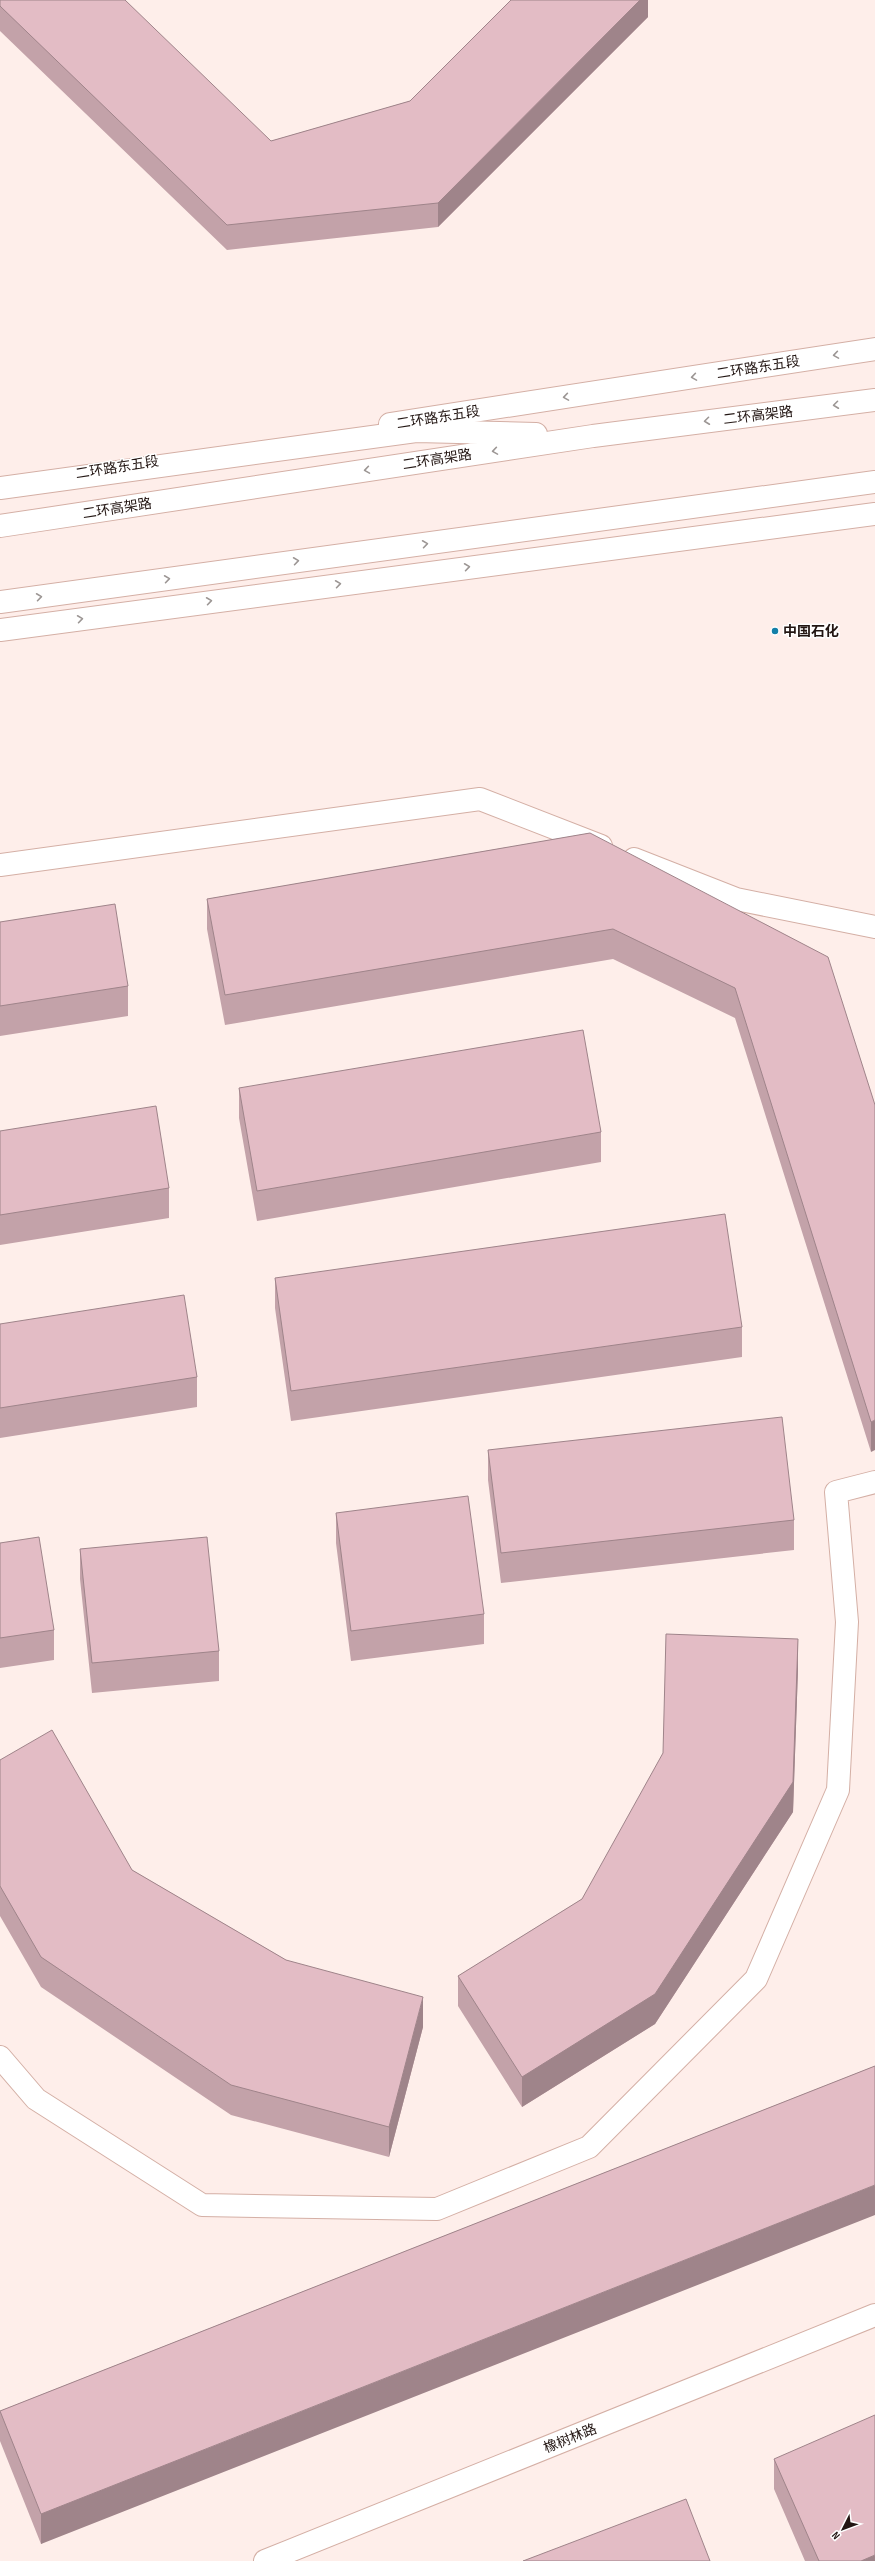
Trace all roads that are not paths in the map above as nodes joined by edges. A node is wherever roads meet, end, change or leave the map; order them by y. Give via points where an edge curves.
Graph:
1 (875, 349) edge
2 (875, 400) edge
3 (593, 436) junction
4 (875, 482) edge
5 (0, 485) edge
6 (0, 488) edge
7 (875, 514) edge
8 (0, 526) edge
9 (0, 602) edge
10 (0, 630) edge
11 (0, 865) edge
12 (875, 927) edge
13 (875, 1482) edge
14 (0, 2057) edge
15 (875, 2315) edge
16 (265, 2561) edge

1 -> 5 main road, 二环路东五段
2 -> 3 main road, 二环高架路
3 - 6 main road via 416,431
3 -> 8 main road, 二环高架路
9 -> 4 main road
10 -> 7 main road
11 - 12 main road via 480,799 736,899
13 - 14 main road via 836,1492 848,1622 838,1790 756,1979 589,2147 437,2209 202,2205 36,2099
15 - 16 main road, 橡树林路

